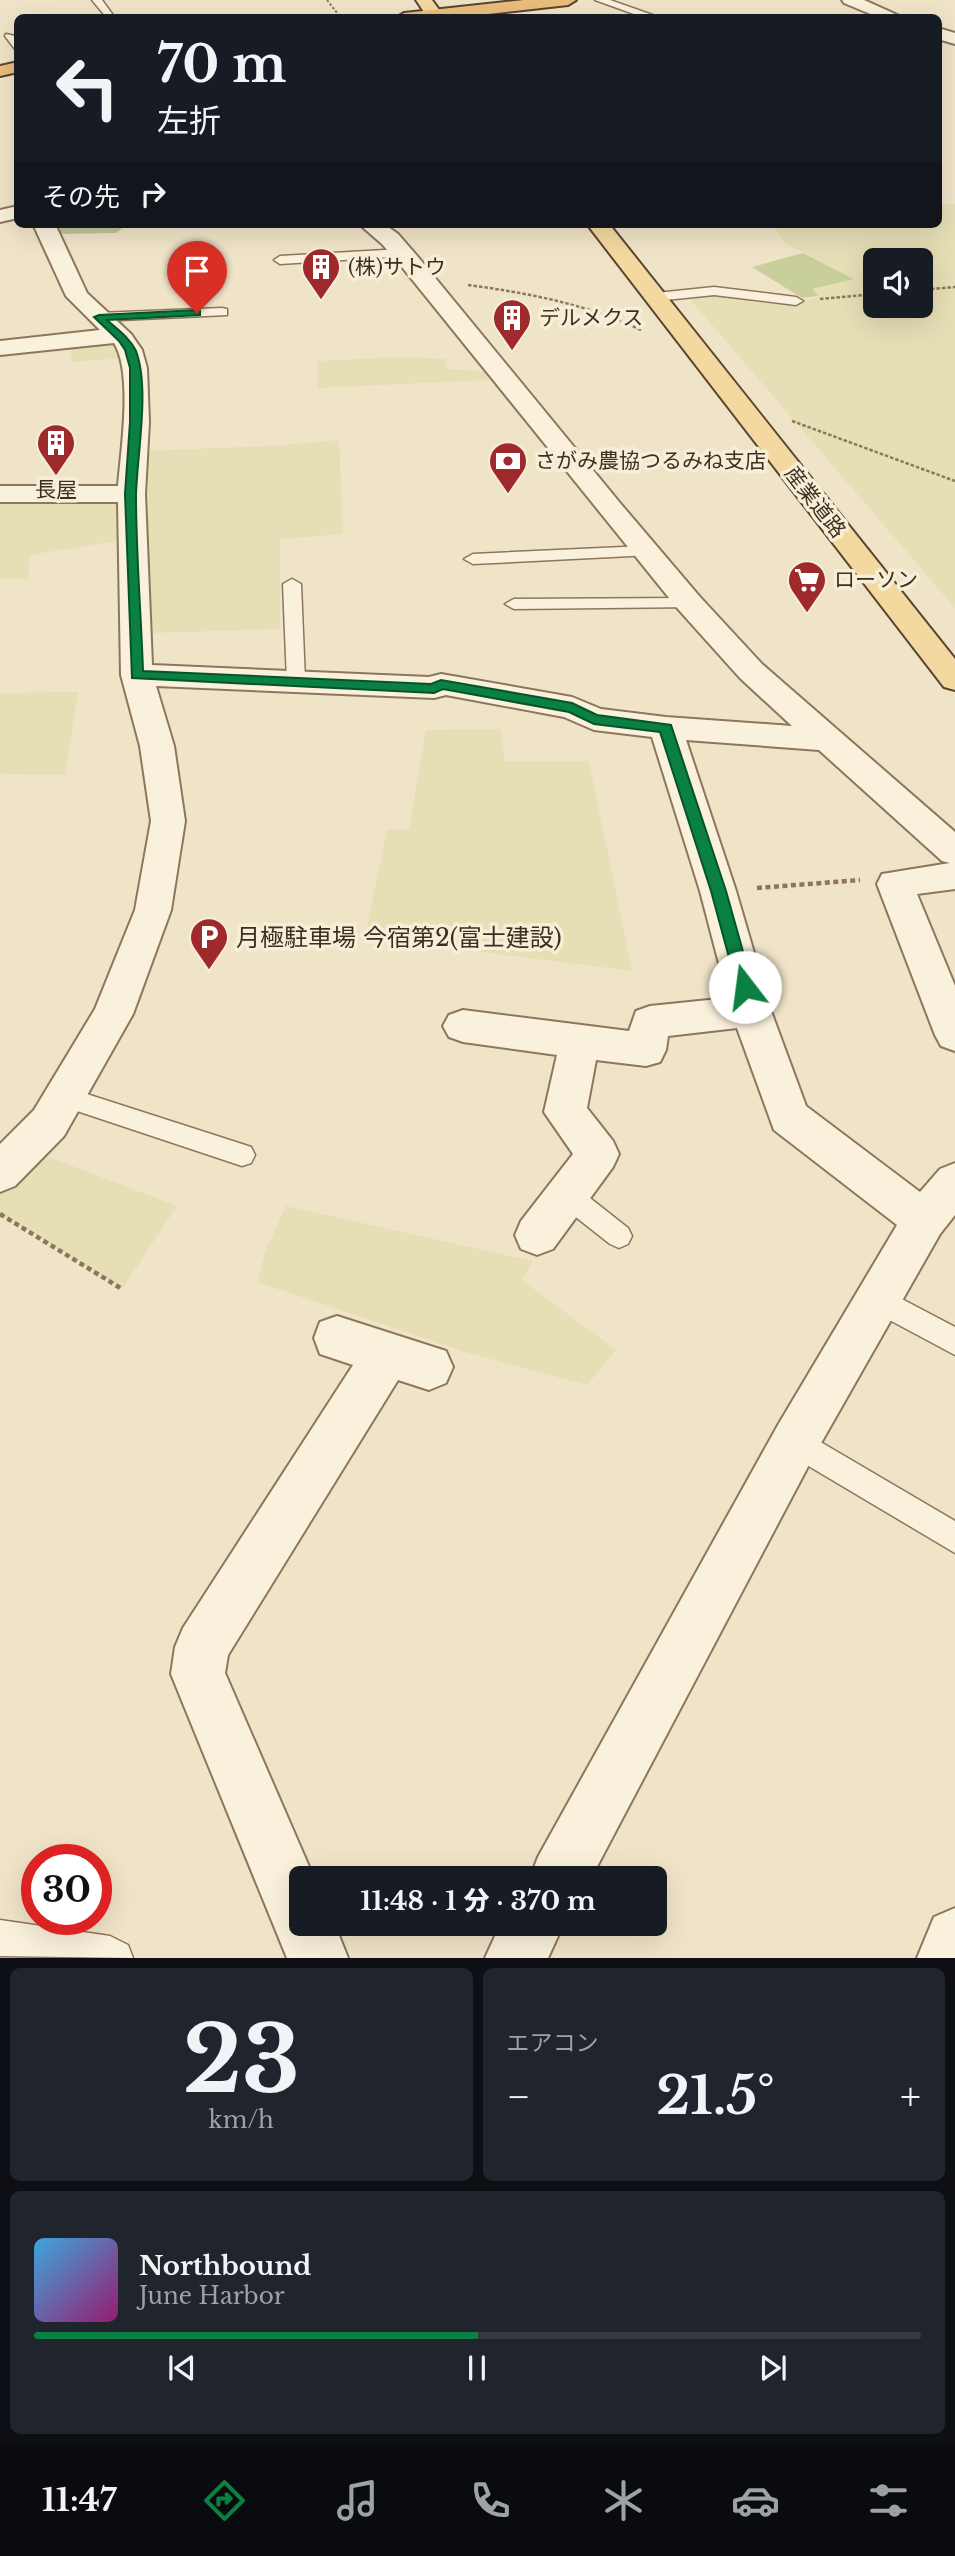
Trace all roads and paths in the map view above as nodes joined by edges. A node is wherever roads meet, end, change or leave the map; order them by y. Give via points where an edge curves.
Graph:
1 (97, 0) edge
2 (327, 0) edge
3 (568, 0) edge
4 (600, 0) edge
5 (894, 0) edge
6 (855, 2) edge
7 (432, 10) edge
8 (109, 14) edge
9 (338, 14) edge
10 (644, 14) edge
11 (886, 14) edge
12 (10, 36) dead end
13 (14, 43) edge
14 (46, 228) edge
15 (375, 228) edge
16 (601, 228) edge
17 (402, 253) junction
18 (280, 260) dead end
19 (425, 280) junction
20 (955, 288) edge
21 (933, 289) edge
22 (863, 295) edge
23 (656, 297) junction
24 (796, 301) joint
25 (222, 312) dead end
26 (99, 317) junction
27 (645, 332) dead end
28 (118, 335) junction
29 (0, 348) edge
30 (753, 422) junction
31 (955, 481) edge
32 (0, 494) edge
33 (131, 494) junction
34 (645, 551) junction
35 (473, 559) dead end
36 (292, 584) dead end
37 (689, 603) junction
38 (514, 604) dead end
39 (137, 675) junction
40 (955, 680) edge
41 (296, 681) junction
42 (666, 728) junction
43 (827, 739) junction
44 (955, 852) edge
45 (955, 876) edge
46 (895, 884) junction
47 (718, 891) junction
48 (751, 1011) junction
49 (463, 1026) dead end
50 (955, 1035) edge
51 (580, 1041) junction
52 (65, 1097) junction
53 (242, 1155) dead end
54 (0, 1173) edge
55 (955, 1182) edge
56 (567, 1195) junction
57 (0, 1214) edge
58 (924, 1220) junction
59 (537, 1235) dead end
60 (619, 1236) dead end
61 (122, 1289) dead end
62 (879, 1300) junction
63 (337, 1338) dead end
64 (955, 1342) edge
65 (795, 1442) junction
66 (955, 1538) edge
67 (565, 1866) edge
68 (289, 1890) edge
69 (309, 1936) edge
70 (527, 1936) edge
71 (0, 1938) edge
72 (955, 1938) edge
73 (115, 1958) edge
74 (318, 1958) edge
75 (515, 1958) edge
76 (947, 1958) edge

1 - 8 lane
2 - 9 path
3 - 7 highway
4 - 10 lane
5 - 6 street
6 - 11 street
12 - 13 lane
14 - 26 street via 78,296
15 - 17 street
16 - 23 main road, 産業道路
17 - 18 lane
17 - 19 street
19 - 27 path via 544,296 611,316
19 - 34 street
20 - 21 path
22 - 24 path
23 - 24 lane via 714,291
23 - 30 main road, 産業道路
25 - 26 lane
26 - 28 street
28 - 29 street
28 - 33 street via 130,350 135,368
30 - 31 path via 786,419
30 - 40 main road, 産業道路
32 - 33 street
33 - 39 street
34 - 35 lane
34 - 37 street
36 - 41 lane
37 - 38 lane
37 - 43 street via 751,671
39 - 41 street
39 - 52 street via 157,746 168,821 155,902 113,1014
41 - 42 street via 434,688 441,684 572,708 594,719
42 - 43 street
42 - 47 street
43 - 44 street
45 - 46 street
46 - 47 path via 881,879
46 - 50 street
47 - 48 street
48 - 51 street via 650,1022 646,1049
48 - 58 street via 789,1116
49 - 51 street
51 - 56 street via 565,1112 597,1154
52 - 53 lane
52 - 54 street via 49,1123
55 - 58 street
56 - 59 street
56 - 60 lane
57 - 61 path
58 - 62 street
62 - 64 lane
62 - 65 street
63 - 68 street via 408,1360 202,1647 198,1674
65 - 66 lane
65 - 67 street
69 - 74 street
70 - 75 street
71 - 73 lane
72 - 76 street

